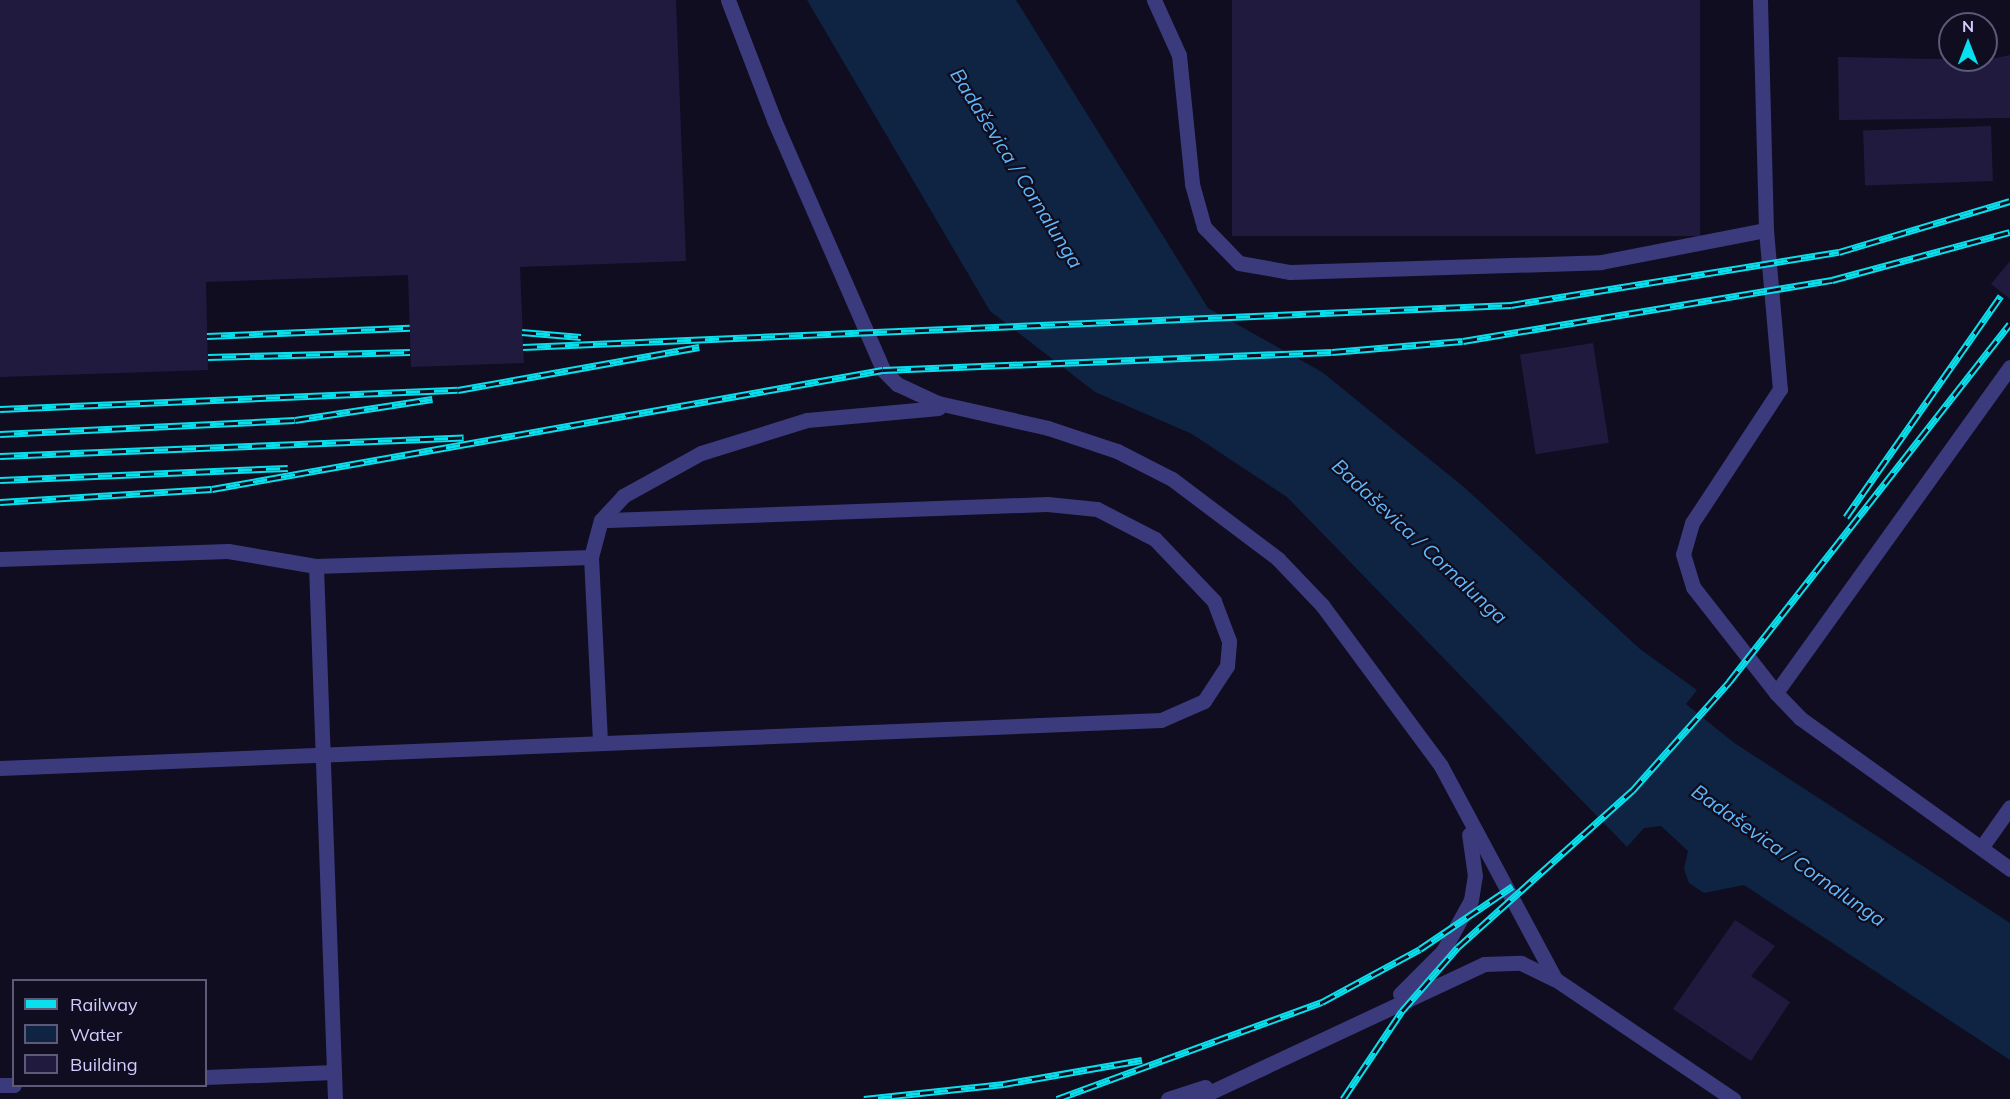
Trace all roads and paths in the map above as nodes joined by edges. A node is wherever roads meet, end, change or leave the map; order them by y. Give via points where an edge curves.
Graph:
1 (728, 0) edge
2 (1154, 0) edge
3 (1760, 0) edge
4 (1766, 230) junction
5 (2010, 367) edge
6 (959, 408) junction
7 (601, 520) junction
8 (591, 557) junction
9 (0, 560) edge
10 (316, 566) junction
11 (1776, 693) junction
12 (600, 743) junction
13 (321, 755) junction
14 (0, 768) edge
15 (1461, 806) junction
16 (2010, 807) edge
17 (1982, 848) junction
18 (2010, 869) edge
19 (1555, 980) junction
20 (1384, 1008) junction
21 (334, 1072) junction
22 (1248, 1073) junction
23 (207, 1077) edge
24 (335, 1099) edge
25 (1168, 1099) edge
26 (1196, 1099) edge
27 (1733, 1099) edge

1 - 6 lane via 774,120 883,370 916,395
2 - 4 lane via 1170,28 1181,66 1196,206 1204,227 1239,263 1290,272 1601,262
3 - 4 lane
4 - 11 lane via 1780,389 1692,523 1683,554 1693,587
5 - 11 lane
6 - 7 lane via 842,414 746,435 652,478 623,496
6 - 15 lane via 1048,428 1117,452 1172,479 1228,517 1322,605 1441,766
7 - 8 lane
7 - 12 lane via 1047,504 1097,509 1155,539 1178,560 1214,601 1229,641 1227,666 1204,701 1161,720
8 - 10 lane
8 - 12 lane
9 - 10 lane via 228,551
10 - 13 lane
11 - 17 lane via 1800,718
12 - 13 lane
13 - 14 lane
13 - 21 lane
15 - 19 lane
15 - 20 lane via 1473,849 1471,900 1443,951
16 - 17 lane
17 - 18 lane
19 - 20 lane via 1521,963 1484,963
19 - 27 lane
20 - 22 lane
21 - 23 lane
21 - 24 lane
22 - 25 lane
22 - 26 lane

